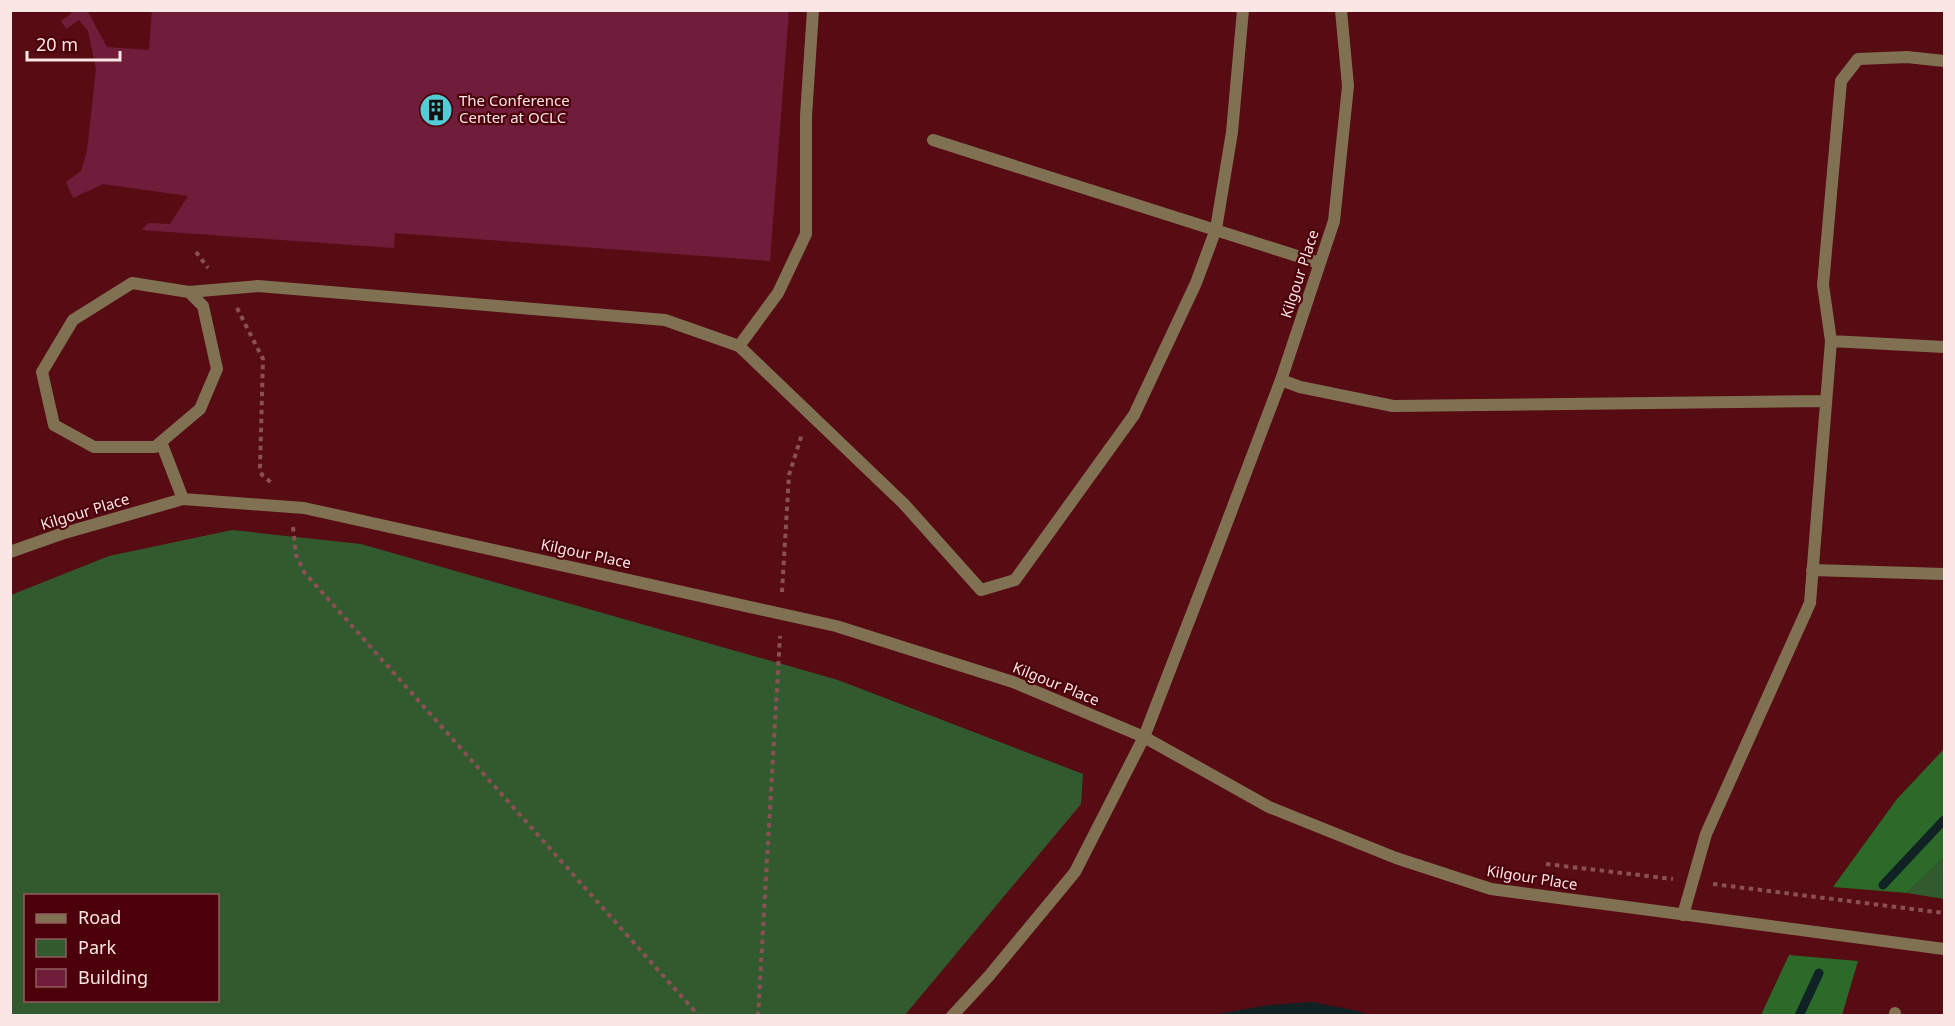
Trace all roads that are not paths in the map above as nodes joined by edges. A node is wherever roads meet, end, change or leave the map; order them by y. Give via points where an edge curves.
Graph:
1 (813, 10) edge
2 (1243, 10) edge
3 (1341, 10) edge
4 (1944, 61) edge
5 (933, 140) dead end
6 (1216, 229) junction
7 (1319, 263) junction
8 (189, 292) junction
9 (1831, 341) junction
10 (739, 346) junction
11 (1944, 347) edge
12 (1281, 380) junction
13 (1826, 400) junction
14 (161, 442) junction
15 (183, 499) junction
16 (10, 552) edge
17 (1812, 570) junction
18 (1944, 574) edge
19 (1144, 737) junction
20 (1683, 915) junction
21 (1944, 949) edge
22 (952, 1016) edge

1 - 10 street via 806,117 806,234 778,293
2 - 6 street via 1232,132
3 - 7 street, Kilgour Place via 1348,86 1334,221
4 - 9 street via 1858,58 1841,81 1822,285
5 - 6 street
6 - 7 street
6 - 10 street via 1197,284 1134,415 1015,580 981,590 904,504
7 - 12 street, Kilgour Place
8 - 10 street via 258,286 665,320
8 - 14 street via 203,306 217,369 200,409
8 - 14 street via 132,283 73,320 42,372 54,425 94,447 155,447
9 - 11 street
9 - 13 street
12 - 13 street via 1393,406
12 - 19 street, Kilgour Place
13 - 17 street
14 - 15 street
15 - 16 street, Kilgour Place
15 - 19 street, Kilgour Place via 288,507 836,626 1013,682
17 - 18 street
17 - 20 street via 1810,603 1706,834
19 - 20 street, Kilgour Place via 1269,807 1396,858 1491,889
19 - 22 street, Kilgour Place via 1075,872
20 - 21 street, Kilgour Place

